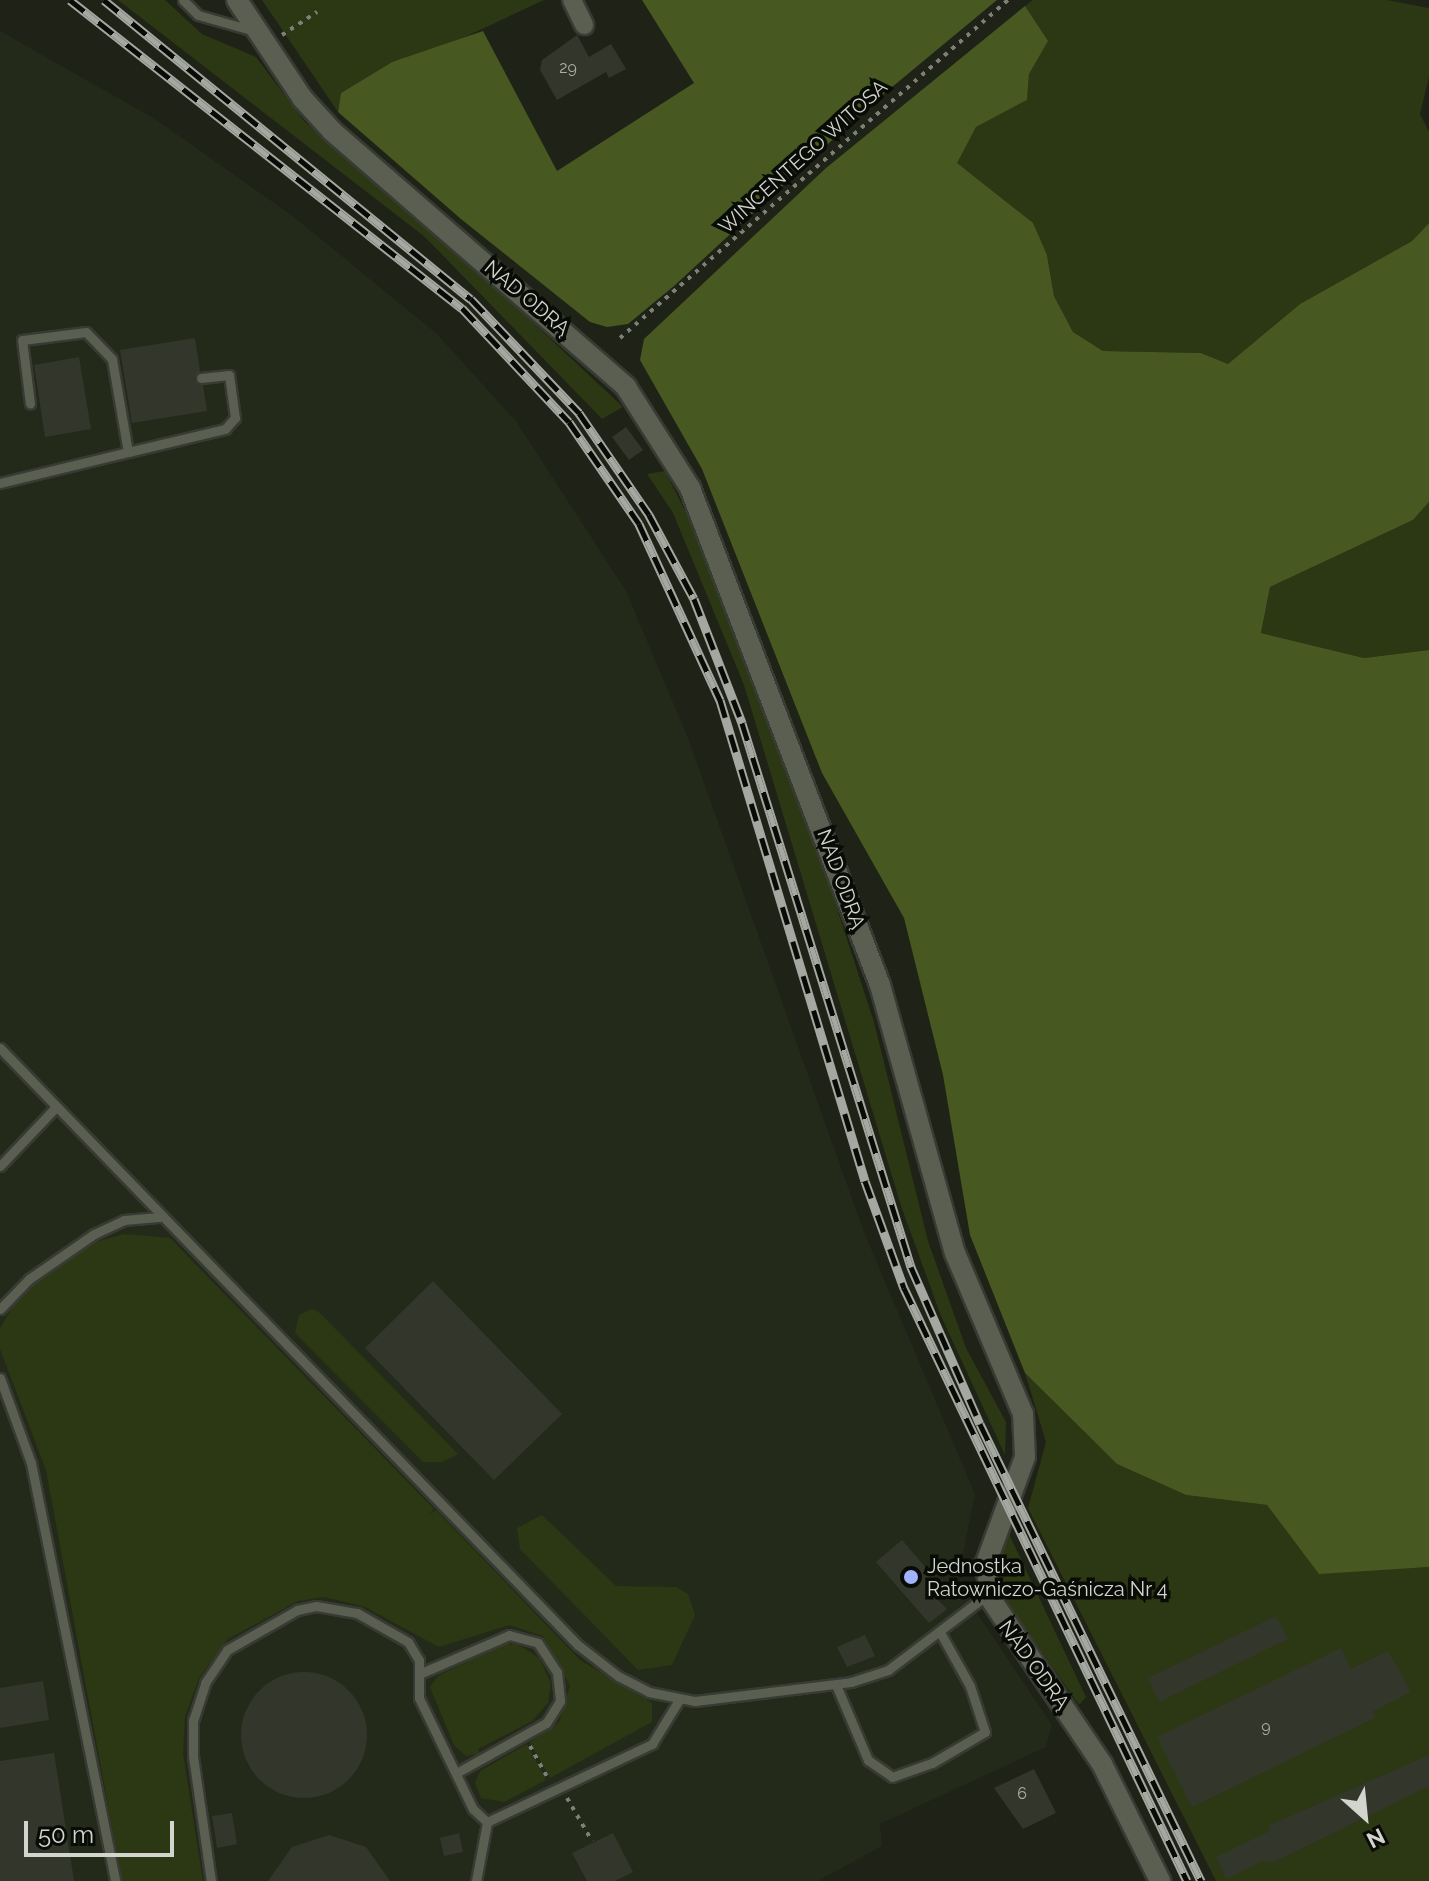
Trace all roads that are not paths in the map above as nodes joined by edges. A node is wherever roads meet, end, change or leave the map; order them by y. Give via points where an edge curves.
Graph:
1 (183, 0) edge
2 (237, 0) edge
3 (572, 0) edge
4 (584, 25) dead end
5 (267, 35) junction
6 (201, 378) dead end
7 (30, 403) dead end
8 (128, 452) junction
9 (0, 483) edge
10 (0, 1048) edge
11 (55, 1108) junction
12 (0, 1166) edge
13 (161, 1217) junction
14 (0, 1309) edge
15 (0, 1378) edge
16 (988, 1594) junction
17 (941, 1634) junction
18 (419, 1674) junction
19 (836, 1685) junction
20 (679, 1700) junction
21 (456, 1773) junction
22 (487, 1822) junction
23 (115, 1881) edge
24 (211, 1881) edge
25 (476, 1881) edge
26 (1160, 1881) edge

1 - 5 lane via 198,15
2 - 5 street, NAD ODRĄ
3 - 4 street
5 - 16 street, NAD ODRĄ via 332,131 626,387 690,488 885,997 955,1253 1023,1414 1026,1451 987,1557
6 - 8 lane via 229,375 235,418 225,429
7 - 8 lane via 22,340 86,332 112,359
8 - 9 lane
10 - 11 lane
11 - 12 lane
11 - 13 lane
13 - 14 lane via 124,1220 94,1234 29,1279
13 - 20 lane via 578,1645 618,1676
15 - 23 lane via 31,1463
16 - 17 lane
16 - 26 street, NAD ODRĄ via 1102,1764
17 - 19 lane via 888,1670
17 - 19 lane via 970,1686 985,1732 932,1763 892,1777 868,1760
18 - 21 lane via 419,1698
18 - 21 lane via 509,1635 538,1643 557,1672 560,1701 546,1723
18 - 24 lane via 408,1642 370,1619 334,1608 297,1610 227,1650 205,1683 193,1721
19 - 20 lane
20 - 22 lane via 652,1744
21 - 22 lane via 473,1809
22 - 25 lane

